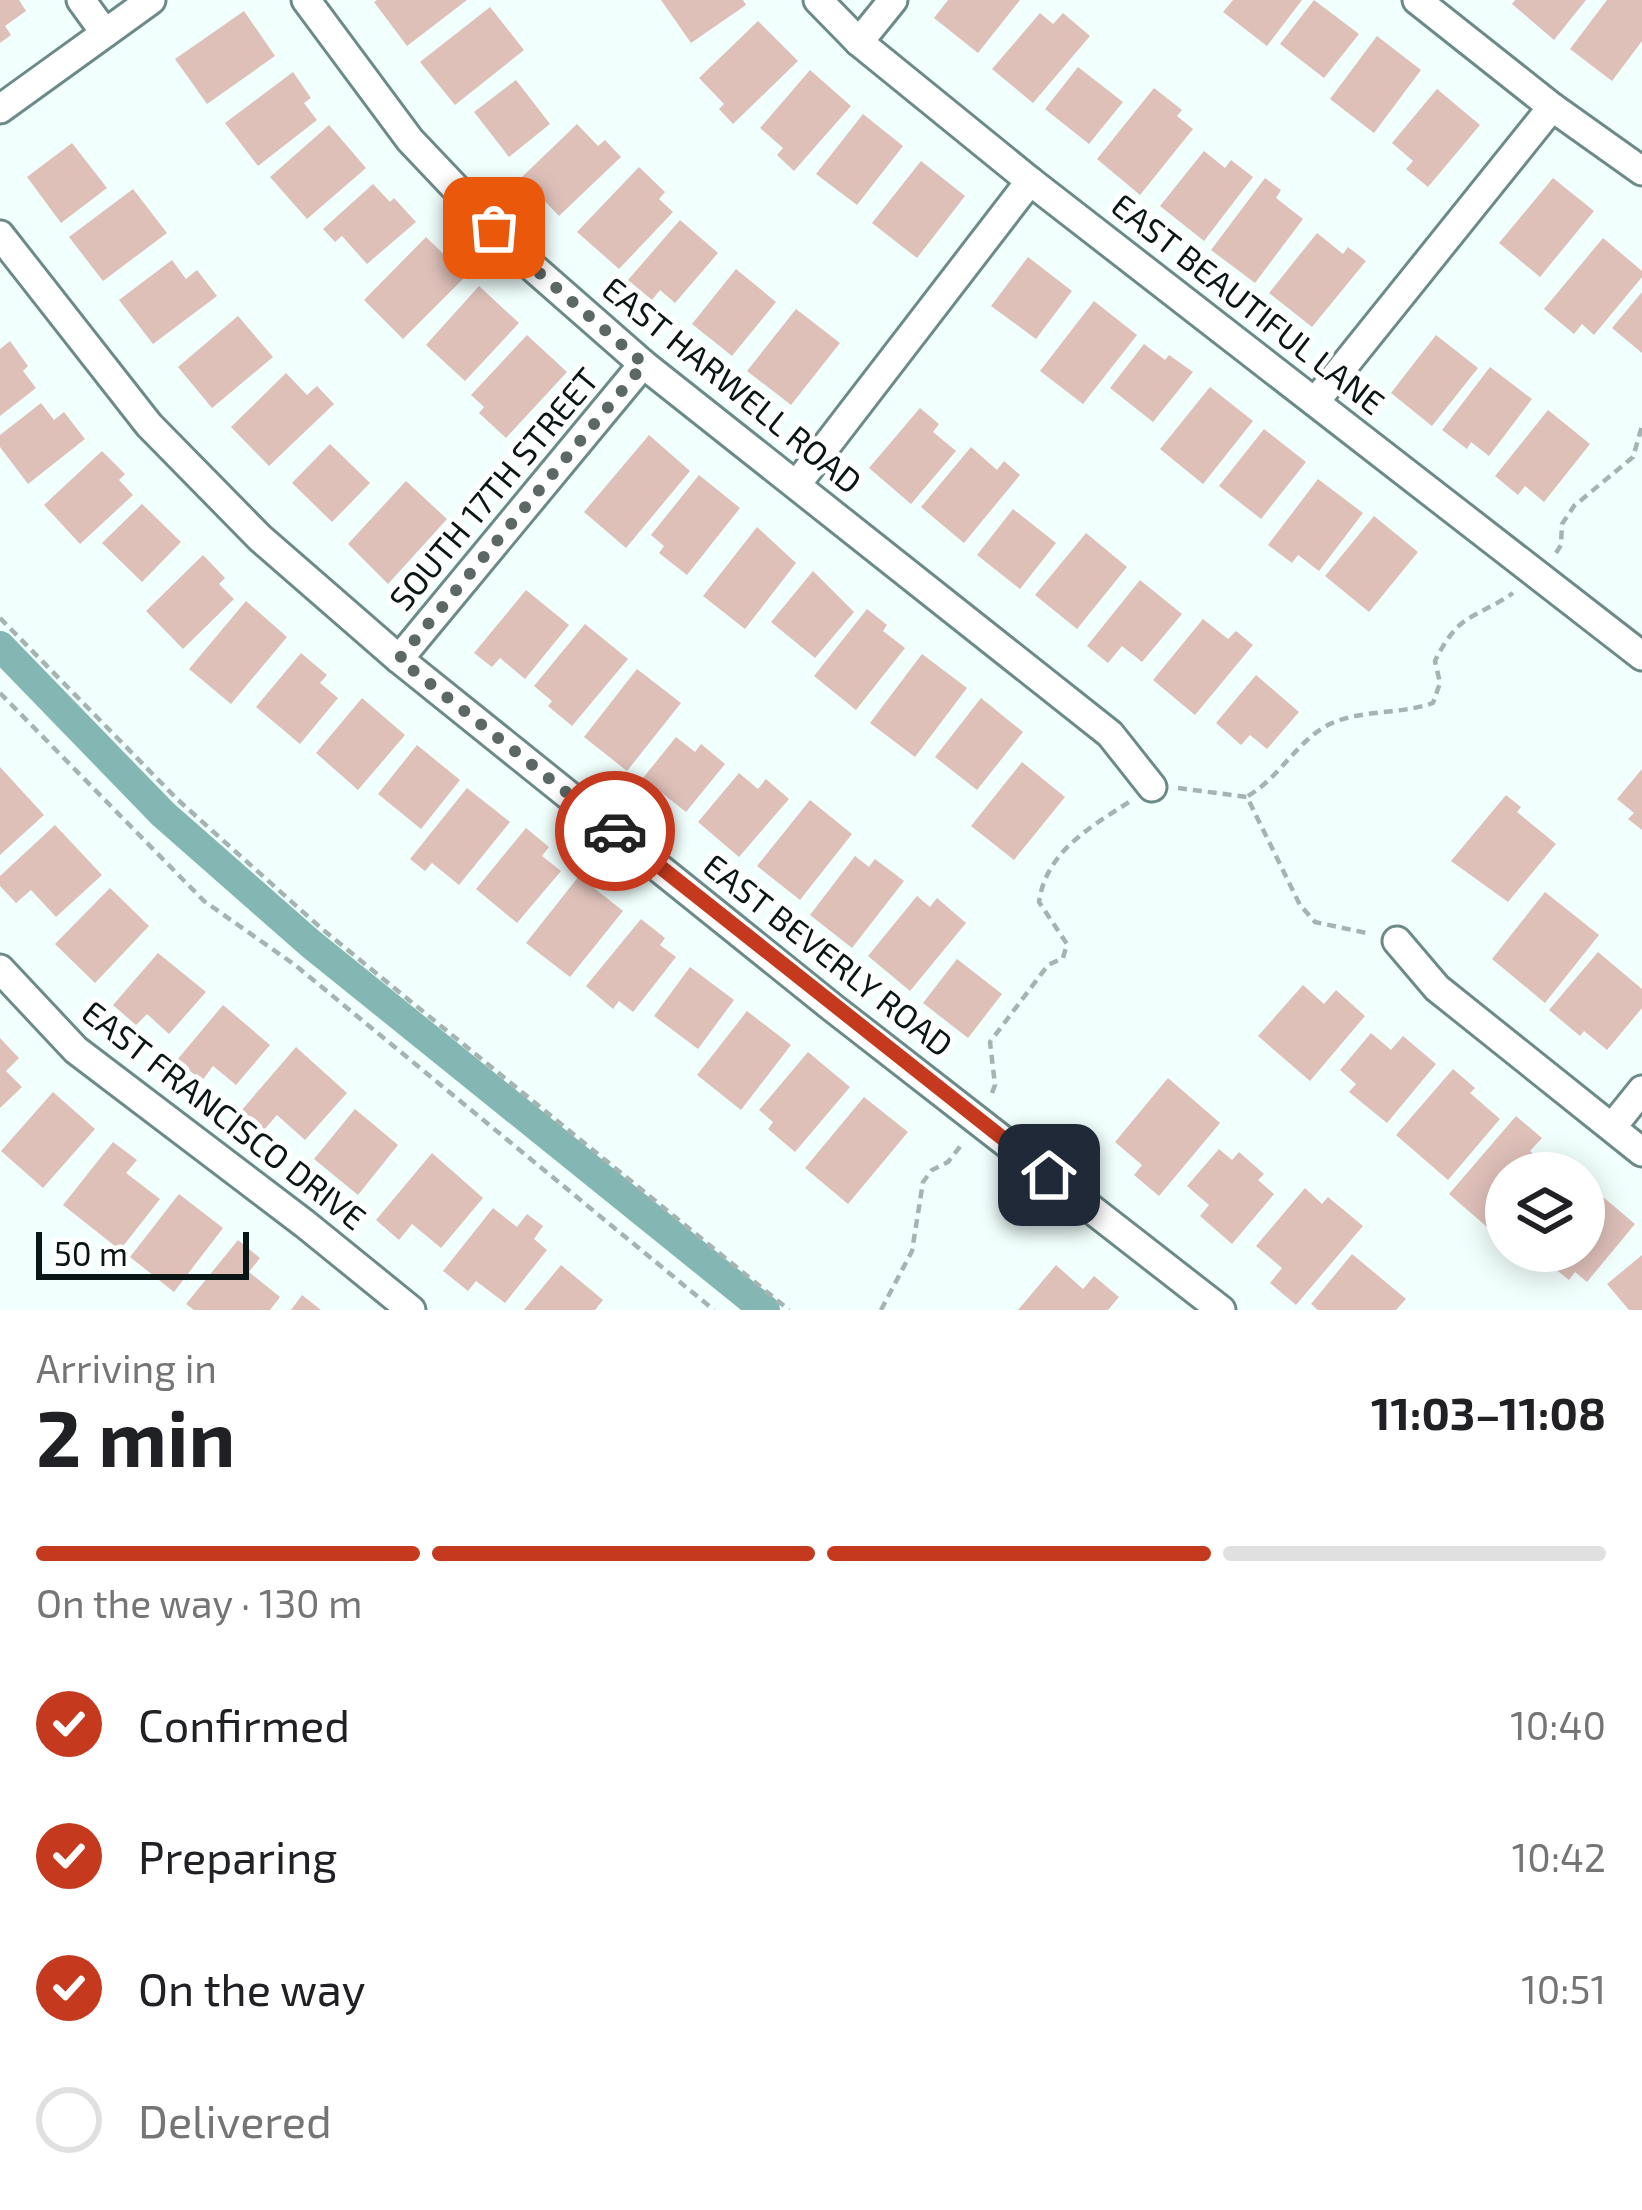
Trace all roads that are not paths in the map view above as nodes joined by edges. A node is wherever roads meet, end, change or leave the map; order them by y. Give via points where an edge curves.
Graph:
1 (81, 0) edge
2 (306, 0) edge
3 (818, 0) edge
4 (892, 0) edge
5 (1417, 0) edge
6 (137, 4) edge
7 (105, 33) junction
8 (859, 42) junction
9 (1552, 107) junction
10 (0, 109) edge
11 (1642, 171) edge
12 (1030, 181) junction
13 (0, 235) edge
14 (644, 364) junction
15 (1316, 402) junction
16 (797, 484) junction
17 (1642, 656) edge
18 (399, 659) junction
19 (1152, 787) road end
20 (1396, 941) road end
21 (0, 969) edge
22 (1642, 1090) edge
23 (1613, 1126) junction
24 (1642, 1152) edge
25 (411, 1310) edge
26 (1221, 1310) edge

1 - 7 street
2 - 14 street, EAST HARWELL ROAD via 410,140 521,257
3 - 8 street, EAST BEAUTIFUL LANE
4 - 8 street
5 - 9 street
6 - 7 street
7 - 10 street
8 - 12 street, EAST BEAUTIFUL LANE
9 - 11 street
9 - 15 street
12 - 15 street, EAST BEAUTIFUL LANE
12 - 16 street
13 - 18 street, EAST BEVERLY ROAD via 149,425 260,538
14 - 16 street, EAST HARWELL ROAD
14 - 18 street, SOUTH 17TH STREET
15 - 17 street, EAST BEAUTIFUL LANE
16 - 19 street, EAST HARWELL ROAD via 1110,734
18 - 26 street, EAST BEVERLY ROAD
20 - 23 street via 1437,988
21 - 25 street, EAST FRANCISCO DRIVE via 76,1050
22 - 23 street
23 - 24 street

